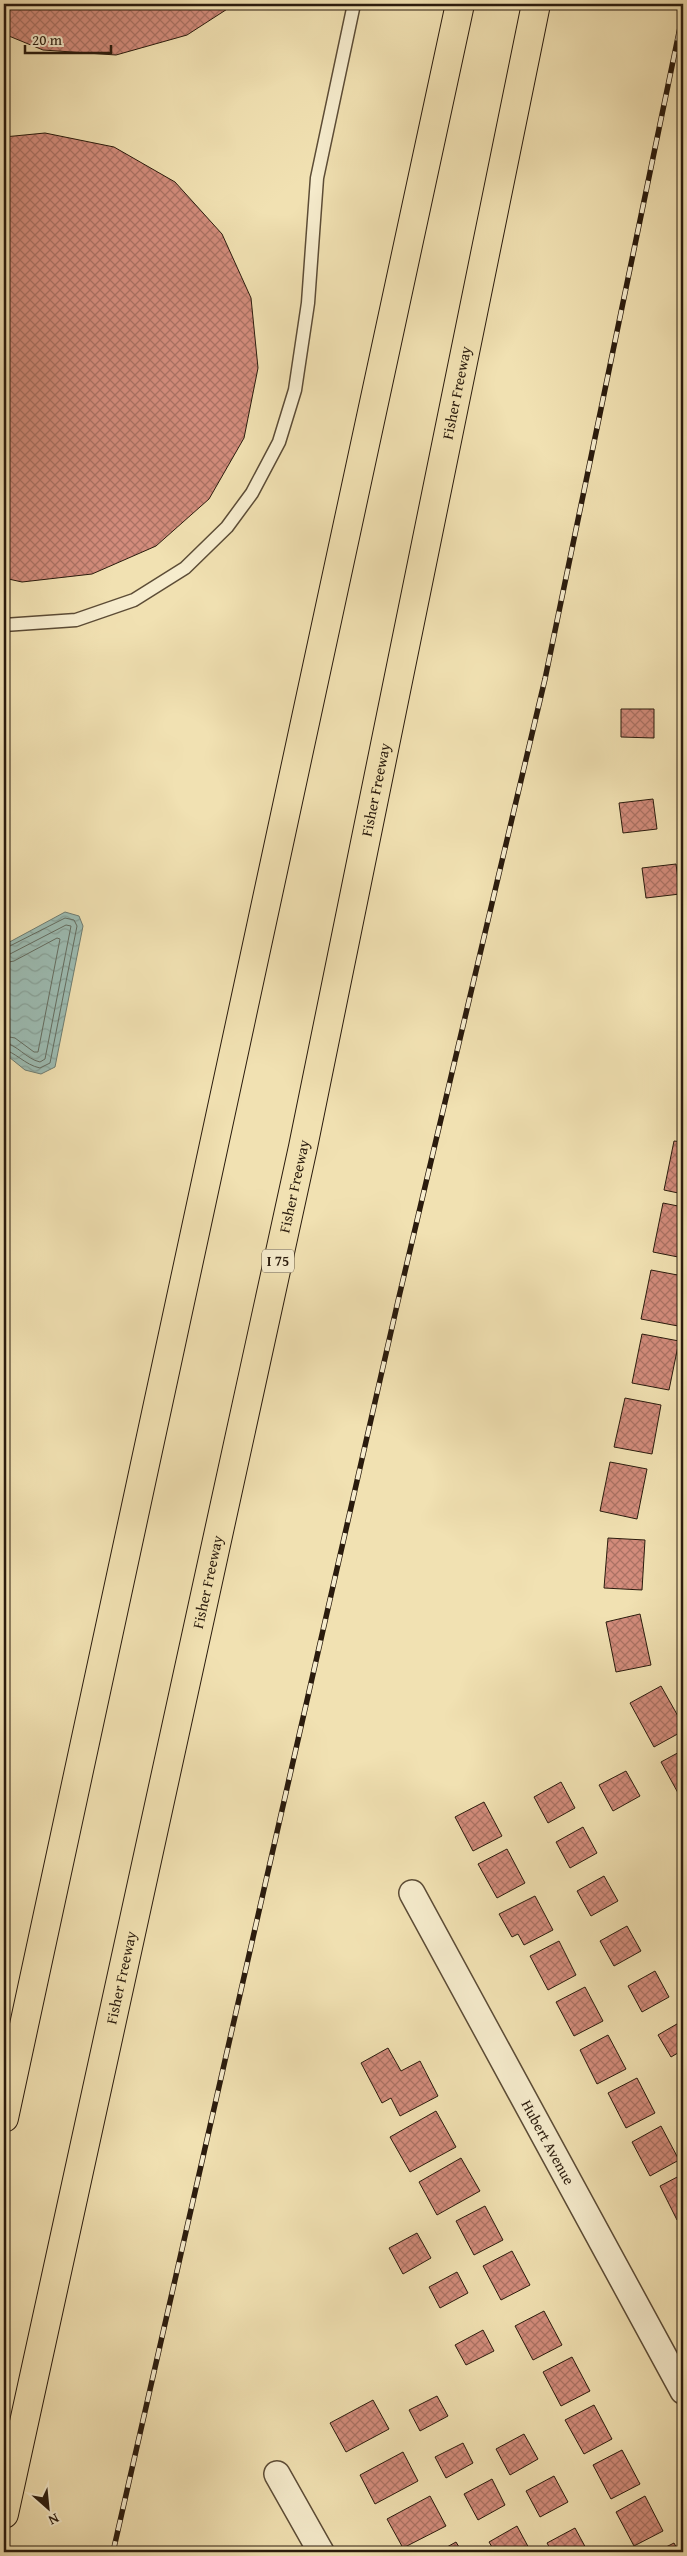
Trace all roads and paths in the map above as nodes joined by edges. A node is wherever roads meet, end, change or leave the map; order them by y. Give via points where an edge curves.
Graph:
1 (354, 4) edge
2 (460, 4) edge
3 (536, 4) edge
4 (4, 625) edge
5 (412, 1894) dead end
6 (4, 2118) edge
7 (683, 2391) edge
8 (277, 2474) dead end
9 (4, 2514) edge
10 (321, 2552) edge

1 - 4 lane via 317,178 308,302 295,390 279,442 252,494 227,528 185,568 134,600 76,620
2 - 6 highway
3 - 9 highway, Fisher Freeway / I 75 via 303,1147
5 - 7 street, Hubert Avenue
8 - 10 street

